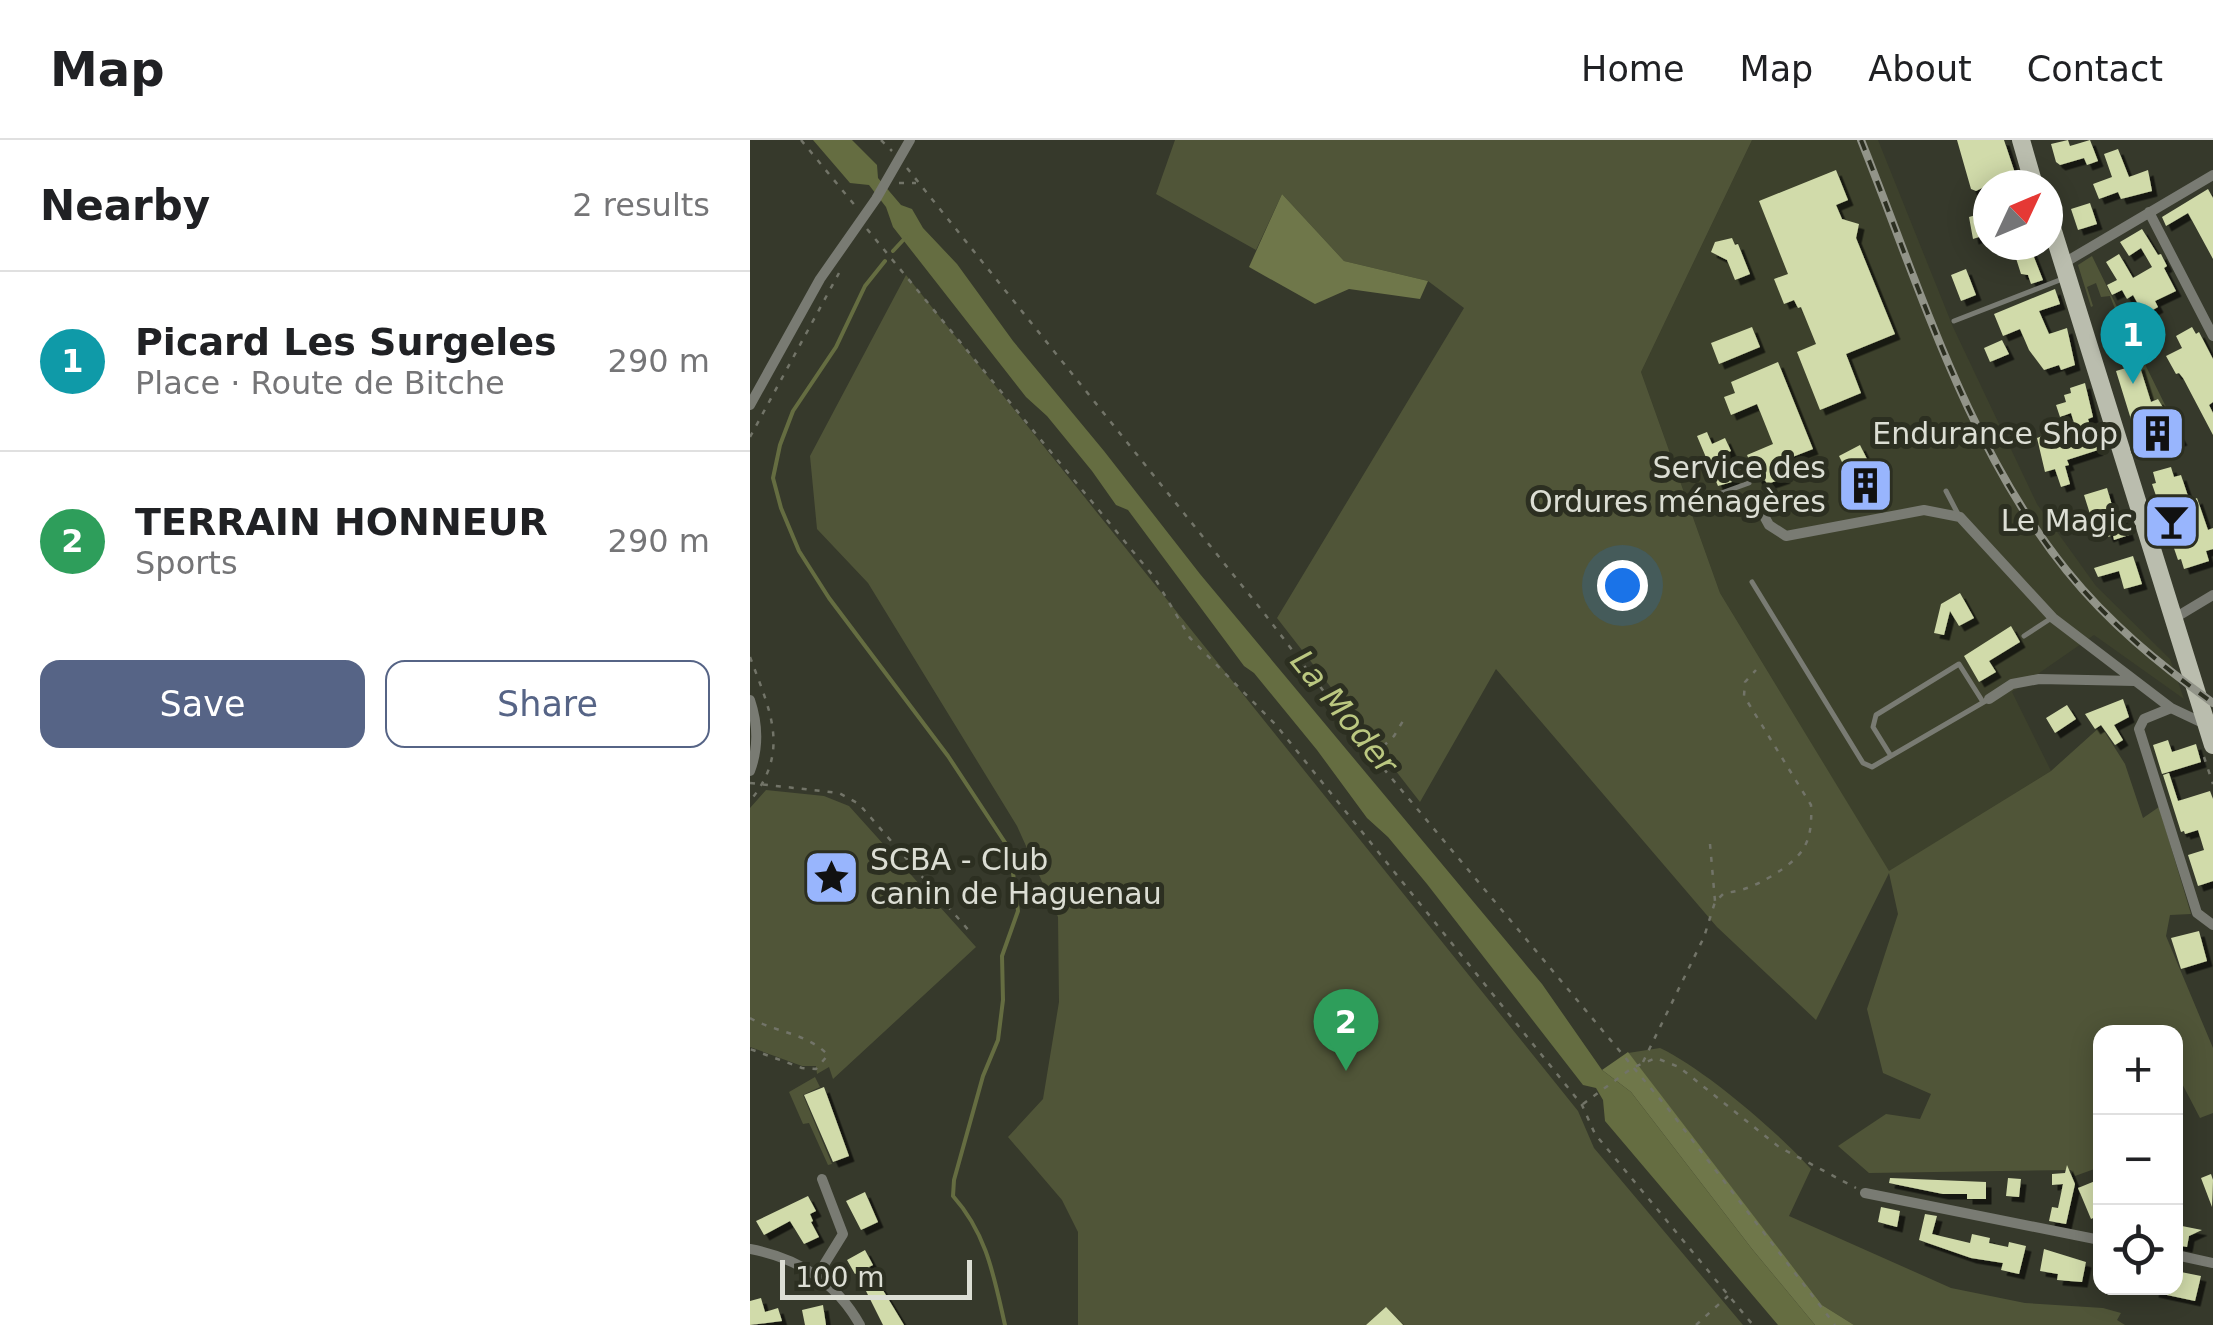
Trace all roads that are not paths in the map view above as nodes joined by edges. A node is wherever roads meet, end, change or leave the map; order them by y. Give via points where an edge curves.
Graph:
1 (910, 140) edge
2 (2021, 140) edge
3 (2030, 170) edge
4 (2213, 175) edge
5 (2150, 212) junction
6 (2063, 260) edge
7 (2066, 270) junction
8 (1954, 321) dead end
9 (2213, 336) edge
10 (750, 405) edge
11 (1749, 483) dead end
12 (1946, 491) dead end
13 (1714, 496) dead end
14 (1757, 504) dead end
15 (1960, 517) junction
16 (1752, 582) dead end
17 (2213, 595) edge
18 (2053, 618) junction
19 (2172, 620) junction
20 (2024, 636) dead end
21 (2136, 681) junction
22 (750, 700) edge
23 (1986, 700) junction
24 (2171, 708) junction
25 (2205, 724) junction
26 (2209, 750) edge
27 (1890, 756) junction
28 (750, 770) edge
29 (2213, 925) edge
30 (822, 1178) dead end
31 (1864, 1193) road end
32 (2093, 1239) edge
33 (750, 1249) edge
34 (2183, 1257) edge
35 (2213, 1263) edge
36 (817, 1276) junction
37 (860, 1325) edge

1 - 10 street
2 - 3 main road
4 - 5 street
5 - 7 street
5 - 9 street
6 - 7 main road
7 - 8 lane
7 - 19 main road
11 - 13 lane
12 - 15 lane
14 - 15 street via 1786,536 1924,510
15 - 18 street
16 - 27 lane via 1863,764 1872,767
17 - 19 street
18 - 20 lane
18 - 21 street
19 - 25 main road
21 - 23 street via 2039,679 2012,684
21 - 24 street
22 - 28 street via 757,742
23 - 27 lane
23 - 27 lane via 1959,664 1876,715 1873,727
24 - 25 street
24 - 29 street via 2139,729 2196,912
25 - 26 main road
30 - 36 street via 843,1234
31 - 32 street
33 - 36 street via 787,1258
34 - 35 street
36 - 37 street

